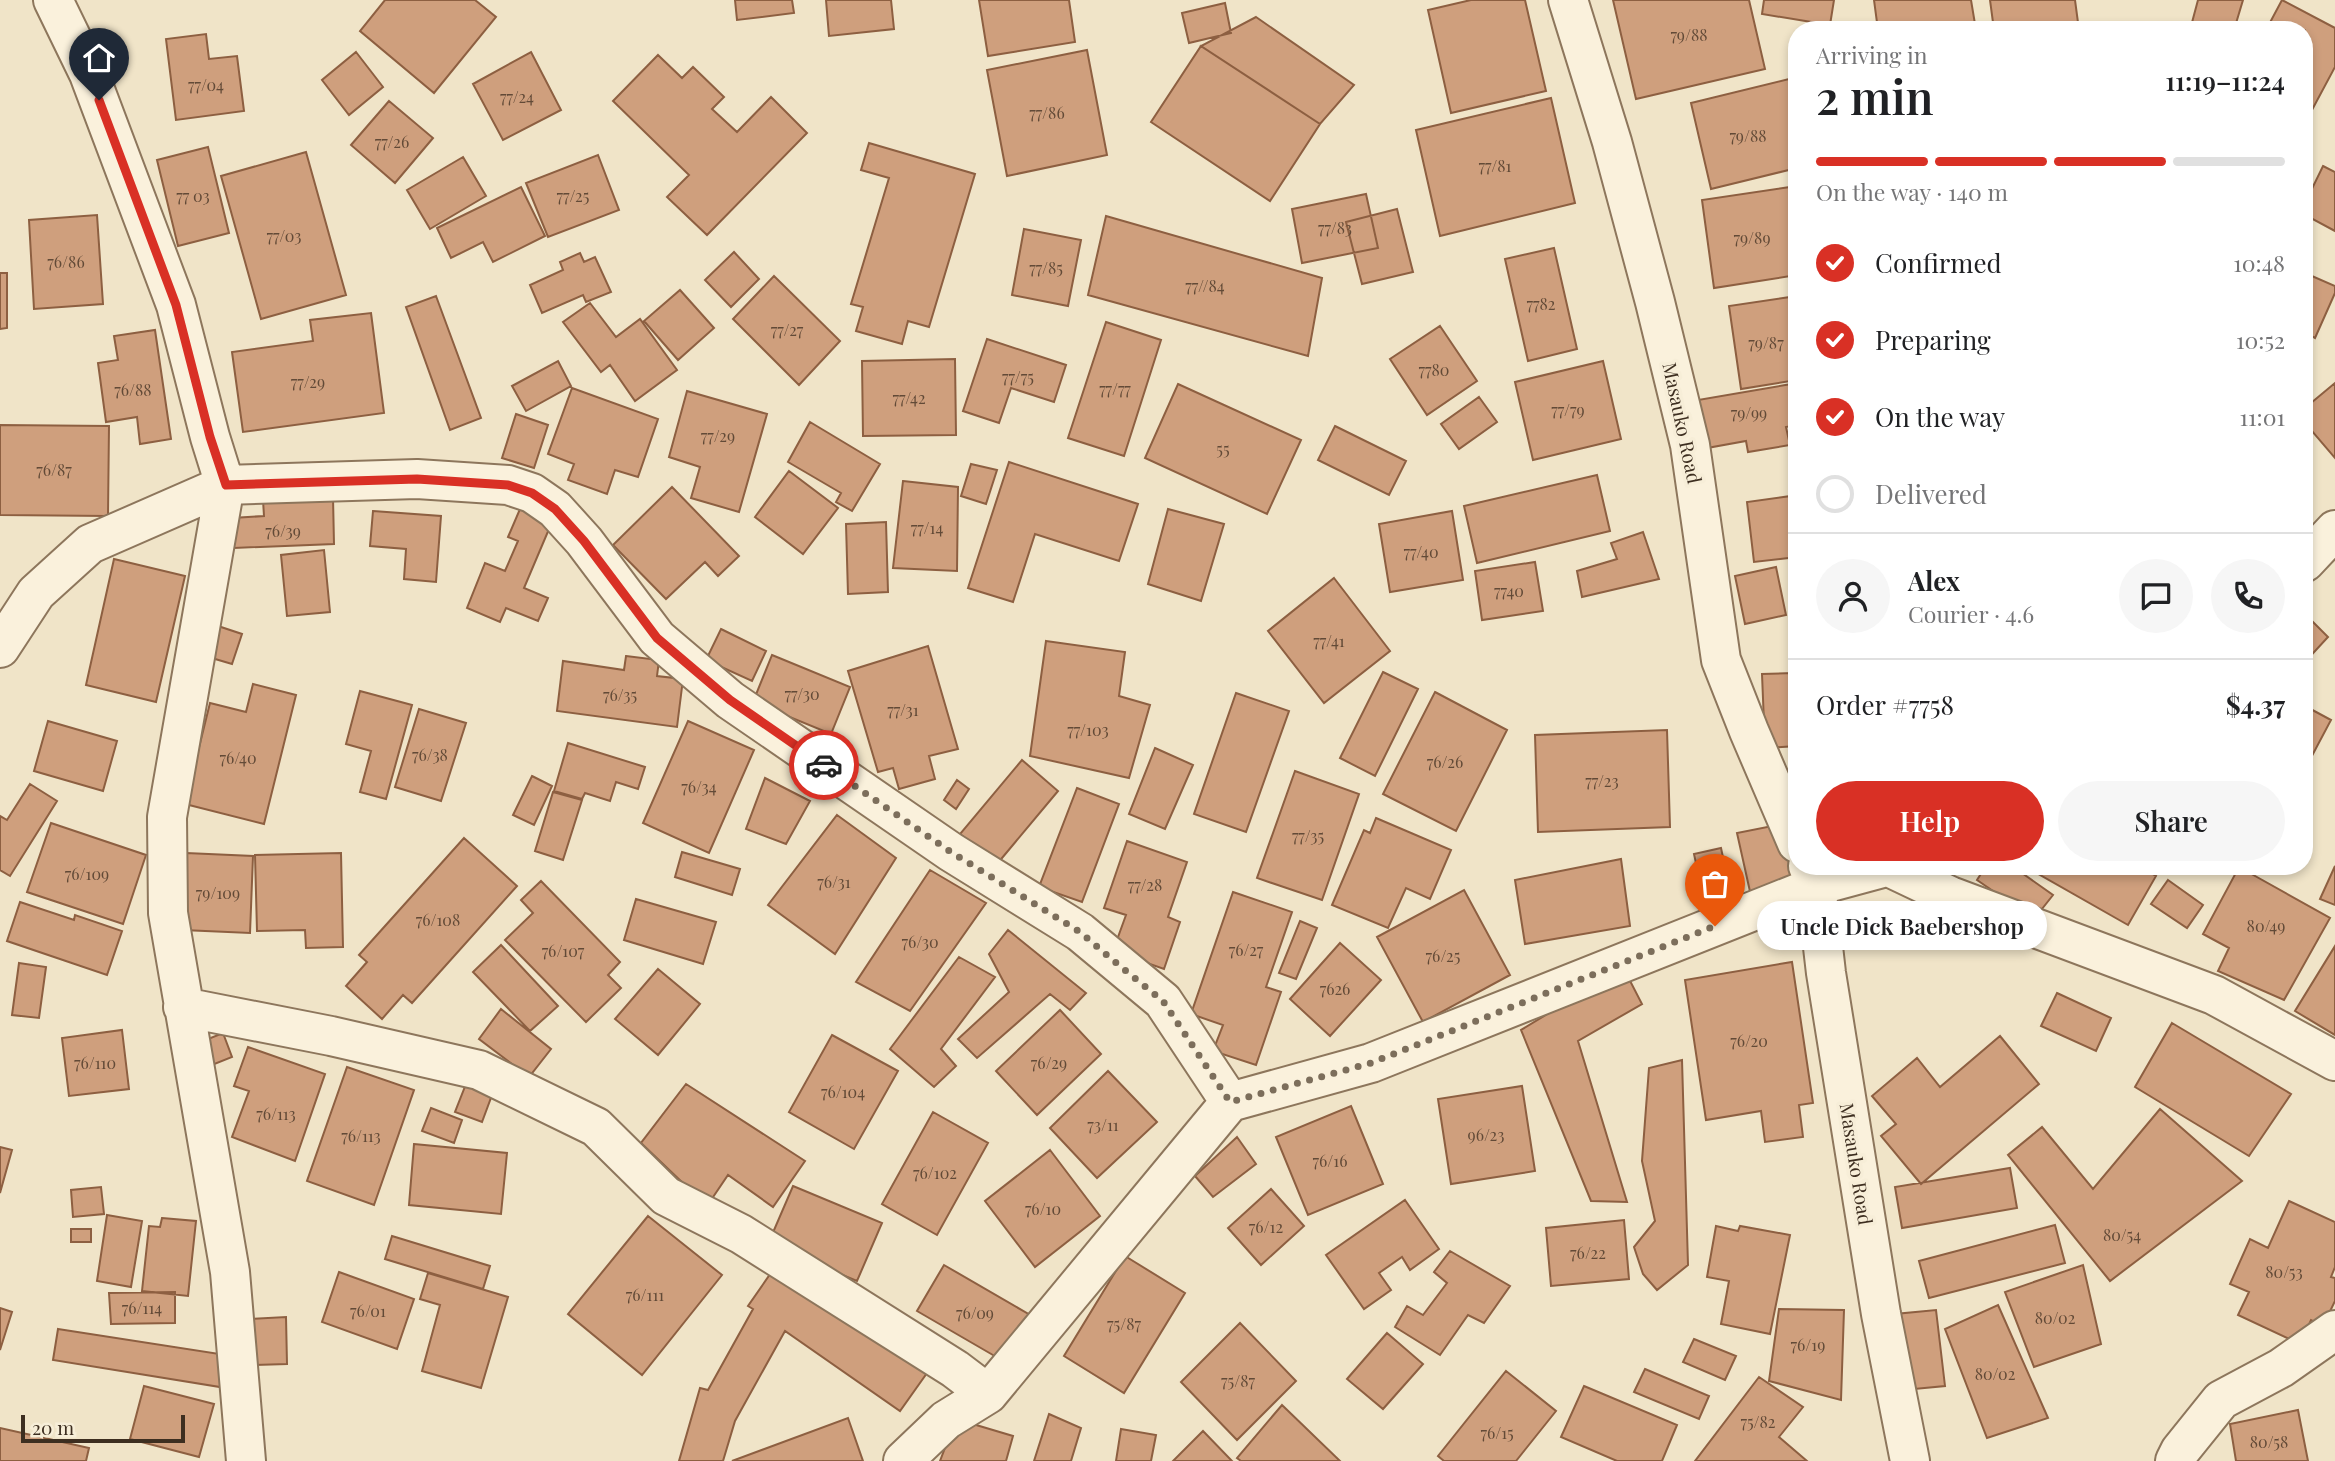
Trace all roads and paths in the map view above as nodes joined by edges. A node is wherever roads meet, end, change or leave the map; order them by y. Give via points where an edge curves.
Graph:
1 (53, 0) edge
2 (1568, 0) edge
3 (226, 485) junction
4 (2335, 530) edge
5 (2313, 553) edge
6 (0, 648) edge
7 (1788, 822) edge
8 (1907, 875) edge
9 (1812, 876) edge
10 (183, 1007) junction
11 (2335, 1061) edge
12 (1230, 1102) junction
13 (2335, 1330) edge
14 (988, 1394) junction
15 (246, 1461) edge
16 (904, 1461) edge
17 (1910, 1461) edge
18 (2175, 1461) edge

1 - 3 street via 89,74 176,305
2 - 7 street, Masauko Road via 1616,155 1690,445 1721,660
3 - 6 street via 90,544 36,593
3 - 10 street via 167,817 168,913
3 - 12 street via 417,479 508,485 532,493 555,509 584,541 657,638 730,700 951,852 1080,932 1163,1001
4 - 5 street
8 - 11 street via 1950,896 2214,995
9 - 12 street via 1371,1063
9 - 17 street, Masauko Road via 1876,1286
10 - 14 street via 479,1070 596,1127 666,1196 752,1241
10 - 15 street via 230,1272
12 - 14 street
13 - 18 street via 2281,1368 2221,1400
14 - 16 street via 946,1420

